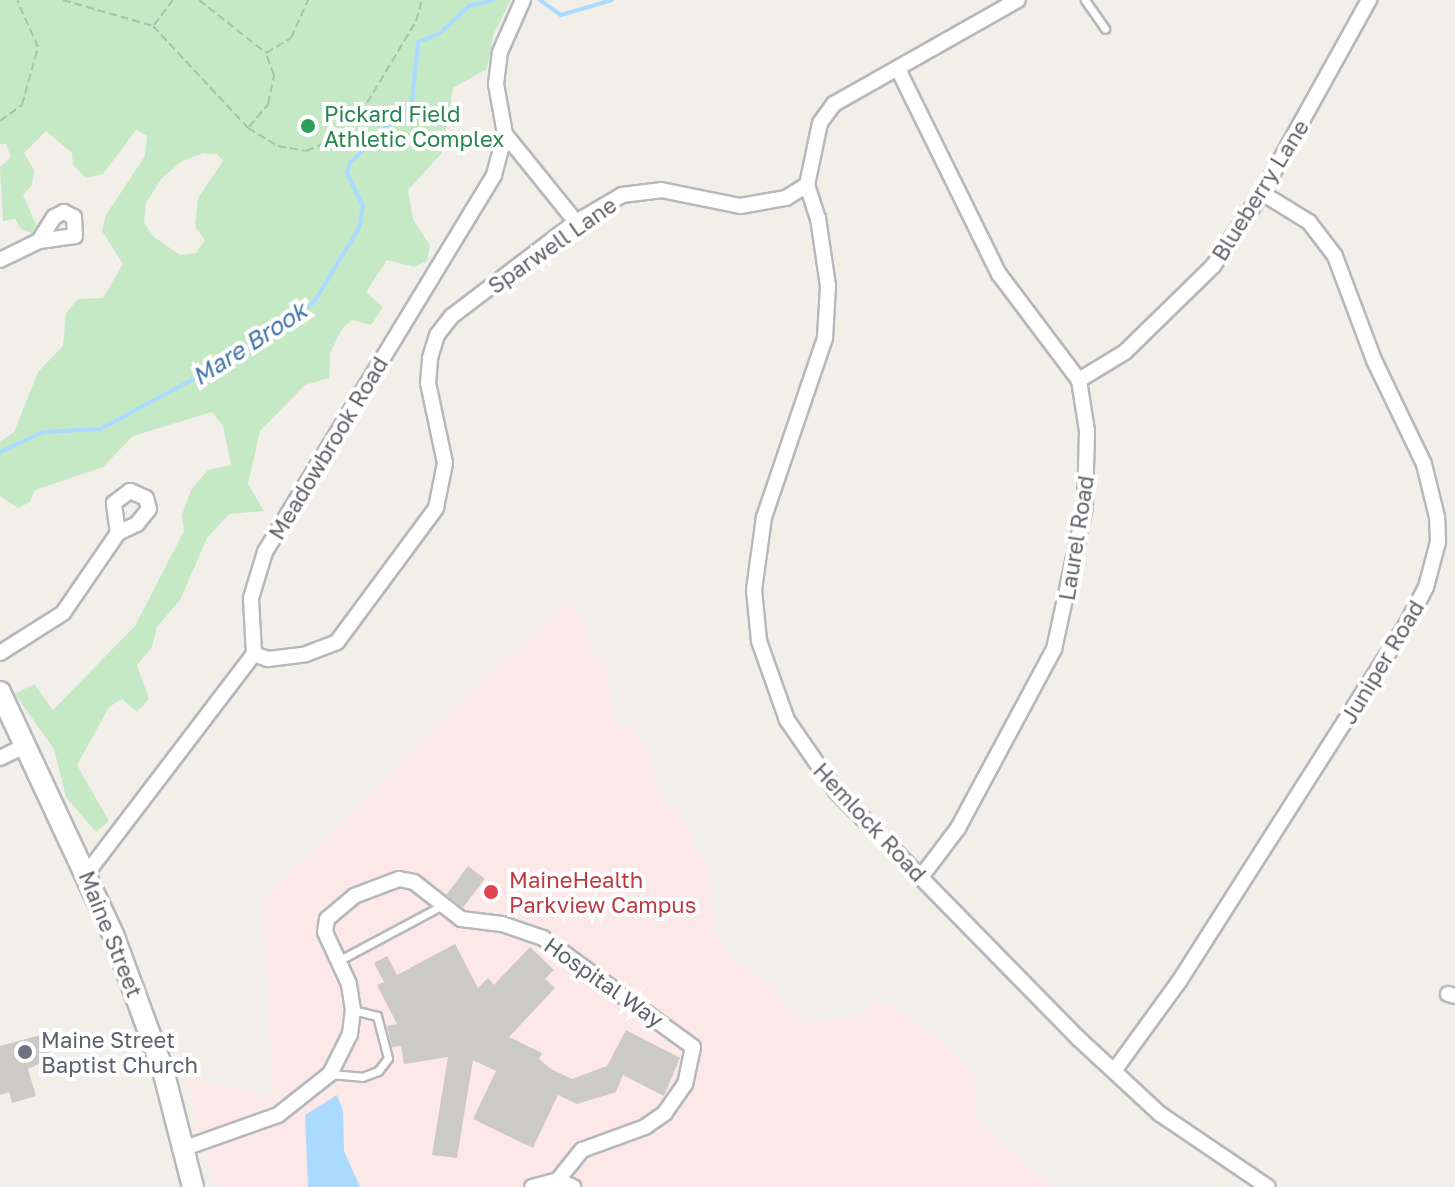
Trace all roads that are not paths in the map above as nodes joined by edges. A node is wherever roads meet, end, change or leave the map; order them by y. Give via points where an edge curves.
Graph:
1 (523, 0) edge
2 (1018, 0) edge
3 (1085, 0) edge
4 (1369, 0) edge
5 (1105, 29) dead end
6 (898, 69) junction
7 (505, 134) junction
8 (807, 185) junction
9 (1262, 193) junction
10 (576, 222) junction
11 (39, 241) dead end
12 (0, 260) edge
13 (1079, 380) junction
14 (118, 533) dead end
15 (0, 653) edge
16 (254, 654) junction
17 (0, 692) edge
18 (25, 746) junction
19 (0, 758) edge
20 (87, 873) junction
21 (921, 877) junction
22 (441, 906) junction
23 (338, 961) junction
24 (353, 1010) junction
25 (1114, 1071) junction
26 (330, 1074) junction
27 (185, 1148) junction
28 (558, 1180) junction
29 (193, 1187) edge
30 (532, 1187) edge
31 (573, 1187) edge
32 (1268, 1187) edge

1 - 7 street, Meadowbrook Road via 500,52 496,84
2 - 6 street
3 - 5 lane
4 - 9 street, Blueberry Lane
6 - 8 street via 826,112
6 - 13 street, Laurel Road via 999,274
7 - 10 street
7 - 16 street, Meadowbrook Road via 494,175 265,552 251,598
8 - 10 street, Sparwell Lane via 786,198 740,206 661,190 634,191
8 - 21 street, Hemlock Road via 818,218 828,312 819,362 761,529 754,590 759,641 800,744 836,791
9 - 13 street, Blueberry Lane via 1213,266 1183,299 1125,352
9 - 25 street, Juniper Road via 1309,222 1335,256 1374,360 1424,464 1438,542 1426,587 1405,627 1180,980
10 - 16 street, Sparwell Lane via 452,316 437,335 428,383 445,463 444,487 394,572 353,626 328,647 282,658
11 - 12 street
13 - 21 street, Laurel Road via 1085,404 1087,482 1077,556 1054,649 958,828
14 - 15 street via 63,613
16 - 20 street
17 - 18 street, Maine Street
18 - 19 street
18 - 20 street, Maine Street
20 - 27 street, Maine Street via 150,1030
21 - 25 street, Hemlock Road
22 - 23 lane
22 - 23 street, Hospital Way via 414,882 399,879 354,896 327,919 325,932
22 - 28 street, Hospital Way via 461,919 502,924 543,938 693,1047 685,1084 665,1113 645,1127 582,1150
23 - 24 street, Hospital Way
24 - 26 street via 350,1034
24 - 26 lane via 377,1016 388,1058 378,1071 362,1077
25 - 32 street, Hemlock Road via 1160,1114
26 - 27 street via 278,1115
27 - 29 street, Maine Street
28 - 30 street
28 - 31 street

